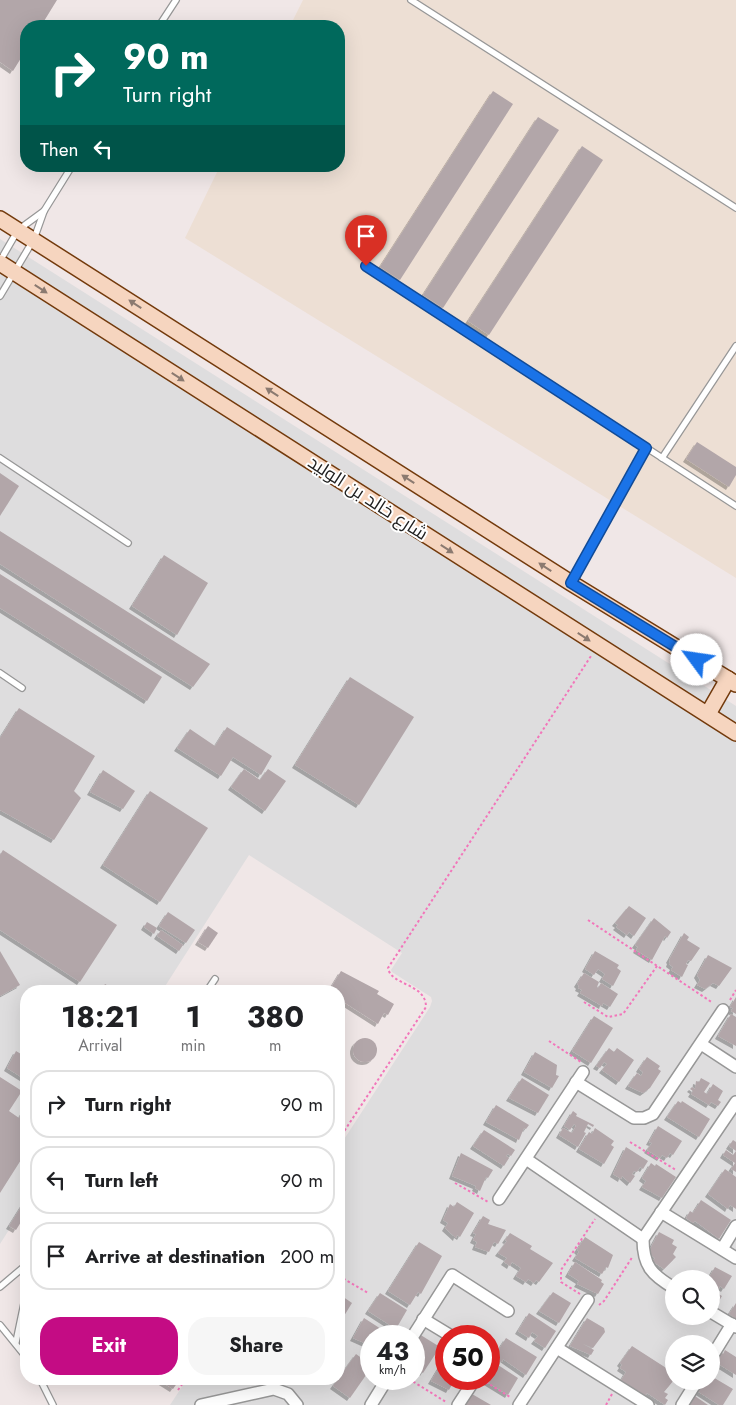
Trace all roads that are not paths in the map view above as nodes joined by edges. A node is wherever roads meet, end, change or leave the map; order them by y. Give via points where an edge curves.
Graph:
1 (176, 0) edge
2 (412, 0) edge
3 (163, 20) edge
4 (68, 172) edge
5 (736, 208) edge
6 (44, 211) junction
7 (0, 219) edge
8 (18, 230) junction
9 (34, 240) junction
10 (0, 262) edge
11 (366, 266) dead end
12 (14, 272) junction
13 (0, 296) edge
14 (736, 346) edge
15 (646, 448) junction
16 (0, 458) edge
17 (662, 458) junction
18 (736, 506) edge
19 (128, 543) dead end
20 (571, 583) junction
21 (0, 674) edge
22 (732, 682) edge
23 (22, 688) dead end
24 (708, 714) junction
25 (736, 733) edge
26 (215, 979) dead end
27 (211, 985) edge
28 (723, 1010) road end
29 (701, 1044) junction
30 (736, 1067) edge
31 (583, 1072) road end
32 (576, 1082) junction
33 (736, 1102) edge
34 (526, 1159) junction
35 (499, 1199) road end
36 (661, 1212) junction
37 (736, 1226) edge
38 (643, 1239) junction
39 (722, 1249) junction
40 (736, 1258) edge
41 (20, 1270) edge
42 (665, 1283) edge
43 (0, 1287) edge
44 (588, 1300) road end
45 (508, 1311) dead end
46 (720, 1317) edge
47 (423, 1319) junction
48 (20, 1323) edge
49 (0, 1325) edge
50 (419, 1325) edge
51 (435, 1326) edge
52 (734, 1326) edge
53 (16, 1342) junction
54 (720, 1345) edge
55 (20, 1348) edge
56 (557, 1348) junction
57 (43, 1385) edge
58 (380, 1390) edge
59 (468, 1390) edge
60 (691, 1390) edge
61 (520, 1404) edge
62 (53, 1405) edge
63 (202, 1405) edge
64 (297, 1405) edge
65 (371, 1405) edge
66 (458, 1405) edge
67 (648, 1405) edge
68 (682, 1405) edge

1 - 3 lane
2 - 5 lane
4 - 6 lane
6 - 8 lane
6 - 9 lane
7 - 8 main road, شارع خالد بن الوليد
8 - 9 main road, شارع خالد بن الوليد
8 - 10 lane
9 - 12 lane
20 -> 9 main road, شارع خالد بن الوليد
10 - 12 main road, شارع خالد بن الوليد
11 - 15 lane
12 - 13 lane
12 -> 24 main road, شارع خالد بن الوليد
14 - 17 lane
15 - 17 lane
15 - 20 lane
16 - 19 lane
17 - 18 lane
20 - 22 main road, شارع خالد بن الوليد
21 - 23 lane
22 - 24 main road
24 - 25 main road, شارع خالد بن الوليد
26 - 27 lane
28 - 29 street
29 - 30 street
29 - 32 street via 660,1106 644,1118 634,1118
31 - 32 street
32 - 34 street
33 - 36 street
34 - 35 street
34 - 38 street
36 - 38 street
36 - 39 street
37 - 39 street
38 - 42 street via 643,1255 649,1269
39 - 40 street
41 - 43 lane
44 - 56 street
45 - 47 street via 452,1276
46 - 52 street
47 - 50 street
47 - 51 street
48 - 53 lane
49 - 53 lane
52 - 54 street
53 - 55 lane
56 - 61 street
56 - 67 street
57 - 62 lane
58 - 65 street
59 - 66 street
60 - 68 street
63 - 64 street via 274,1389 288,1394

